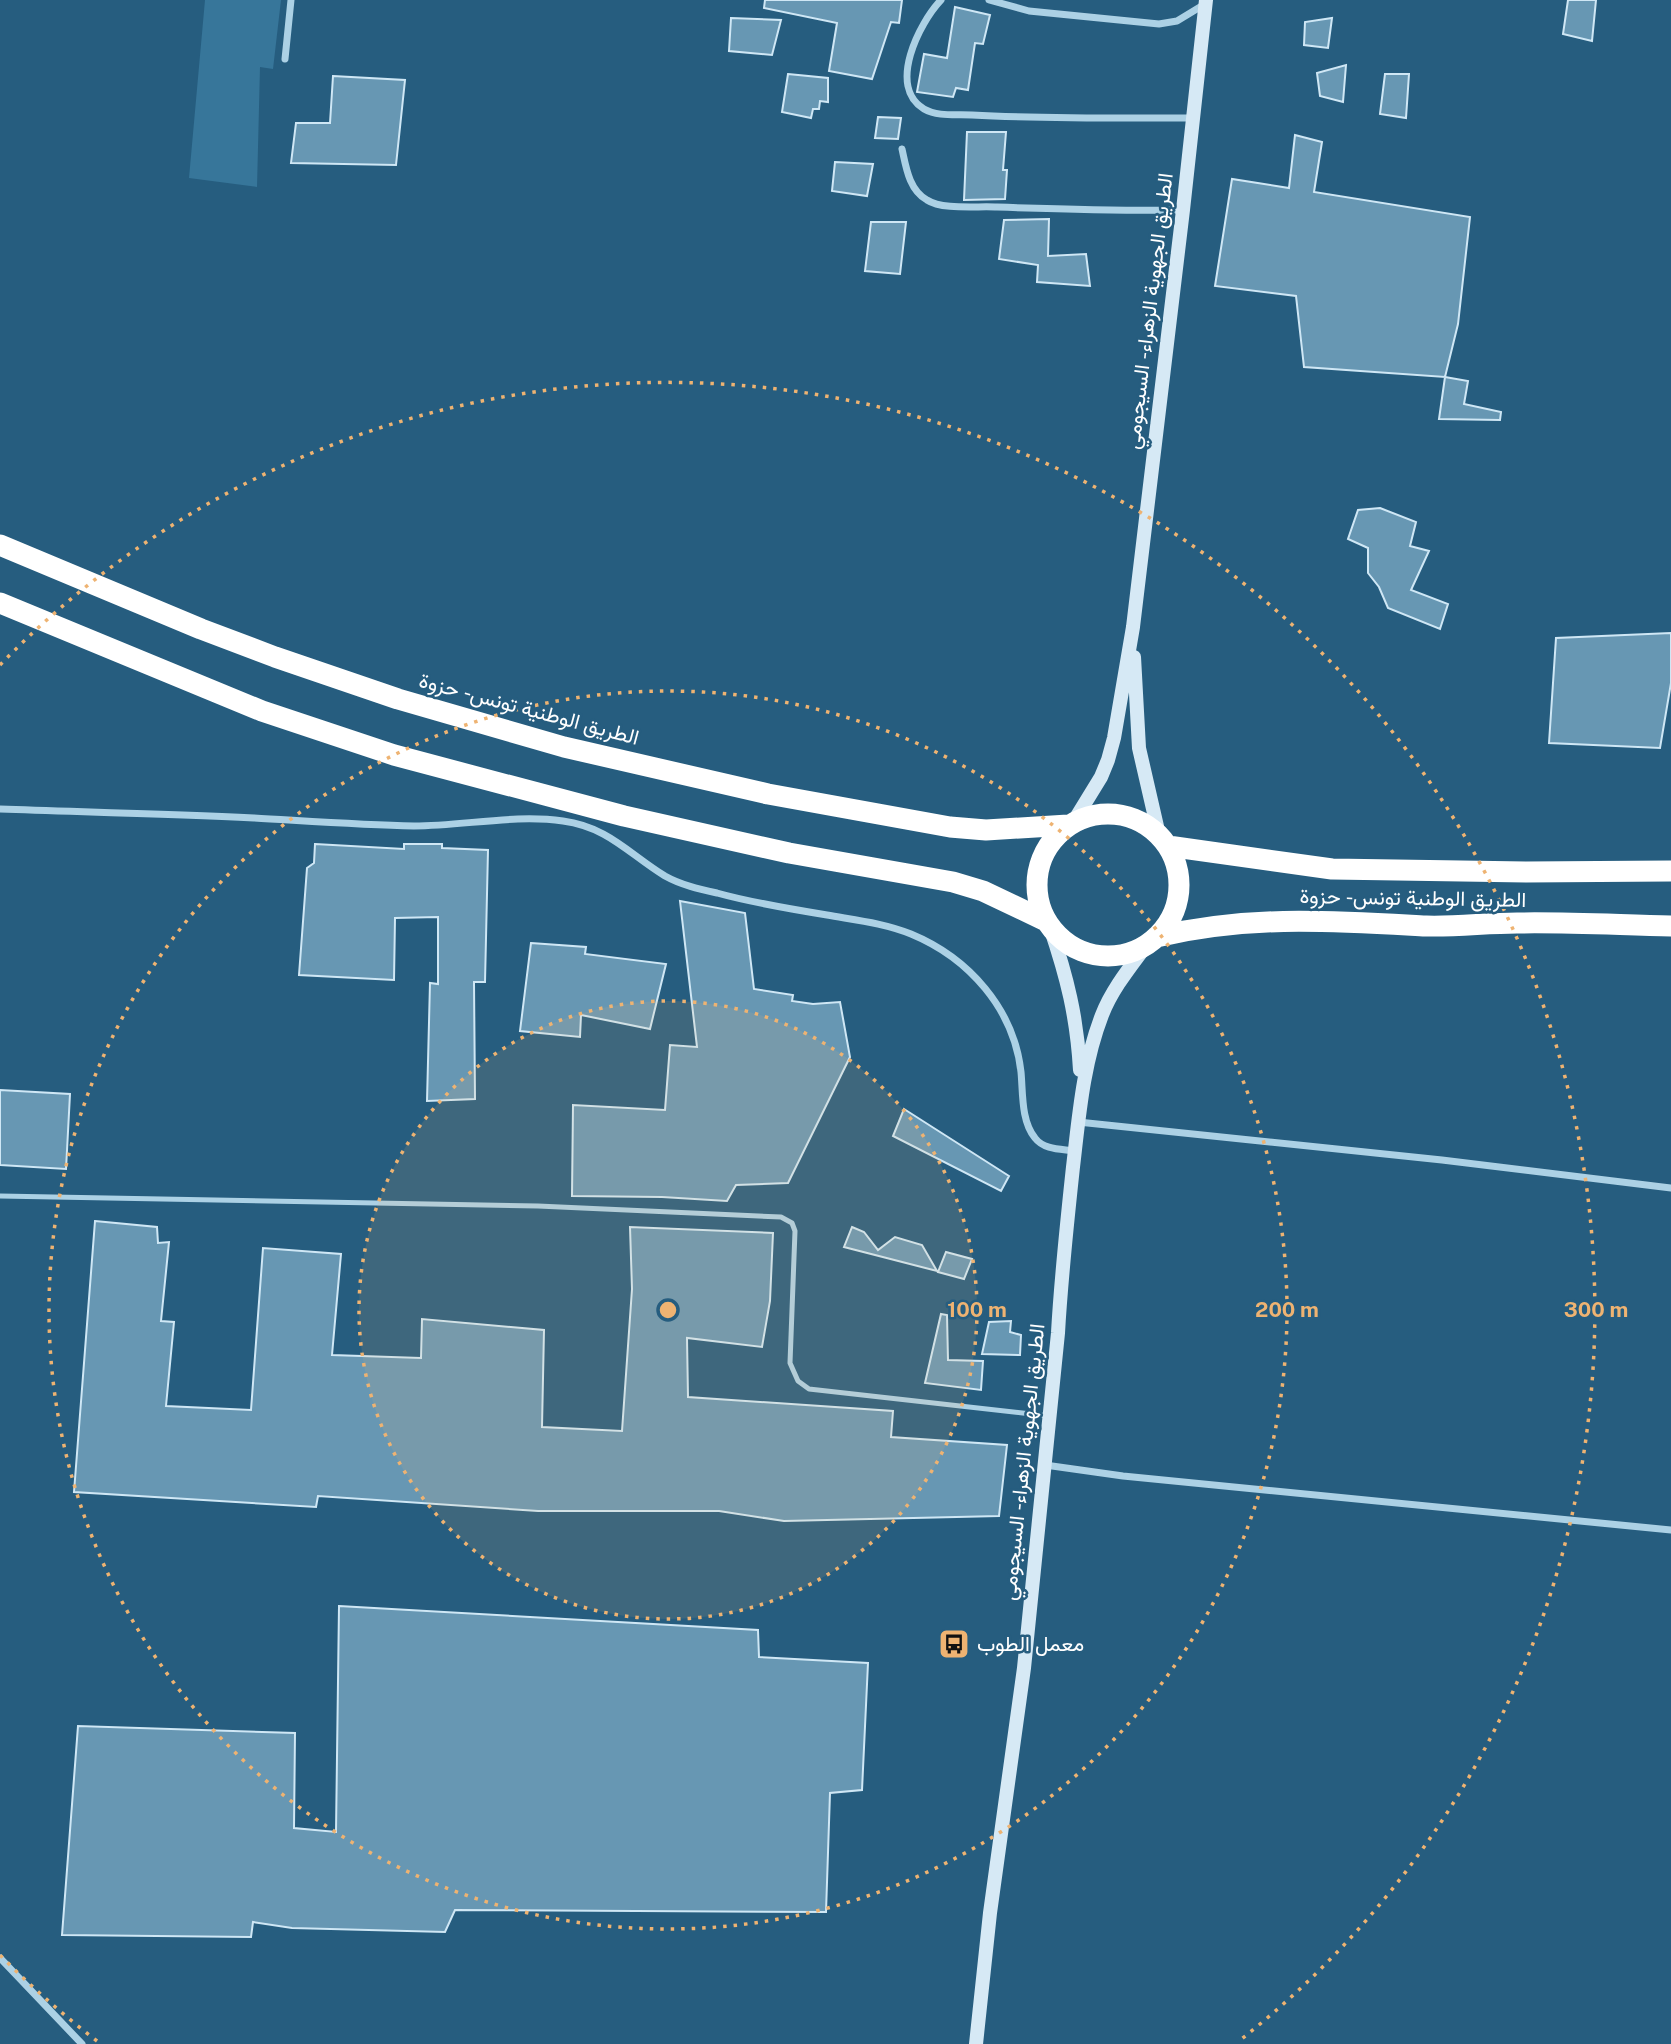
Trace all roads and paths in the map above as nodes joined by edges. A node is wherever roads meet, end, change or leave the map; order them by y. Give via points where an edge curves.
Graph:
1 (291, 0) edge
2 (941, 0) edge
3 (989, 0) edge
4 (1205, 2) edge
5 (285, 59) dead end
6 (1193, 118) junction
7 (902, 149) dead end
8 (1183, 210) junction
9 (0, 545) edge
10 (0, 603) edge
11 (1133, 627) junction
12 (0, 809) edge
13 (1071, 823) junction
14 (1164, 841) junction
15 (1671, 871) edge
16 (1048, 924) junction
17 (1671, 926) edge
18 (1152, 940) junction
19 (1082, 1093) junction
20 (1077, 1122) junction
21 (1075, 1151) junction
22 (1671, 1188) edge
23 (0, 1196) edge
24 (1049, 1416) junction
25 (1045, 1465) junction
26 (1671, 1530) edge
27 (0, 1958) edge
28 (82, 2044) edge
29 (976, 2044) edge

1 - 5 street
2 - 6 street via 927,14 909,62 913,100 925,109 936,114 991,116
3 - 4 street via 1029,11 1159,24 1177,20
4 - 6 main road, الطريق الجهوية الزهراء - السيجومي
6 - 8 main road, الطريق الجهوية الزهراء - السيجومي
7 - 8 street via 913,186 930,203
8 - 11 main road, الطريق الجهوية الزهراء - السيجومي
9 - 13 highway, الطريق الوطنية تونس - حزوة via 275,657 398,699 564,747 768,794 950,827 986,830
10 - 16 highway via 262,711 394,755 624,816 789,853 953,882 984,891
11 - 13 main road, الطريق الجهوية الزهراء - السيجومي via 1108,760
11 - 14 main road, الطريق الجهوية الزهراء - السيجومي via 1139,748
12 - 21 street via 416,826 533,819 588,826 684,885 882,925 941,950 990,993 1005,1015 1014,1036 1032,1134 1046,1146
13 - 14 highway via 1096,814 1119,814 1141,821
13 - 16 highway via 1052,839 1036,879 1038,901
14 - 15 highway, الطريق الوطنية تونس - حزوة via 1332,869
14 - 18 highway via 1177,869 1178,894 1171,918
16 - 18 highway via 1065,942 1085,953 1129,953
16 - 19 main road, الطريق الجهوية الزهراء - السيجومي via 1068,980
17 - 18 highway, الطريق الوطنية تونس - حزوة via 1242,922 1194,928
18 - 19 main road, الطريق الجهوية الزهراء - السيجومي via 1123,976 1103,1013 1089,1052
19 - 20 main road, الطريق الجهوية الزهراء - السيجومي
20 - 21 main road, الطريق الجهوية الزهراء - السيجومي
20 - 22 street
21 - 24 main road, الطريق الجهوية الزهراء - السيجومي
23 - 24 lane via 538,1206 781,1217 792,1223 795,1231 790,1363 809,1389
24 - 25 main road, الطريق الجهوية الزهراء - السيجومي
25 - 26 street
25 - 29 main road, الطريق الجهوية الزهراء - السيجومي
27 - 28 street

